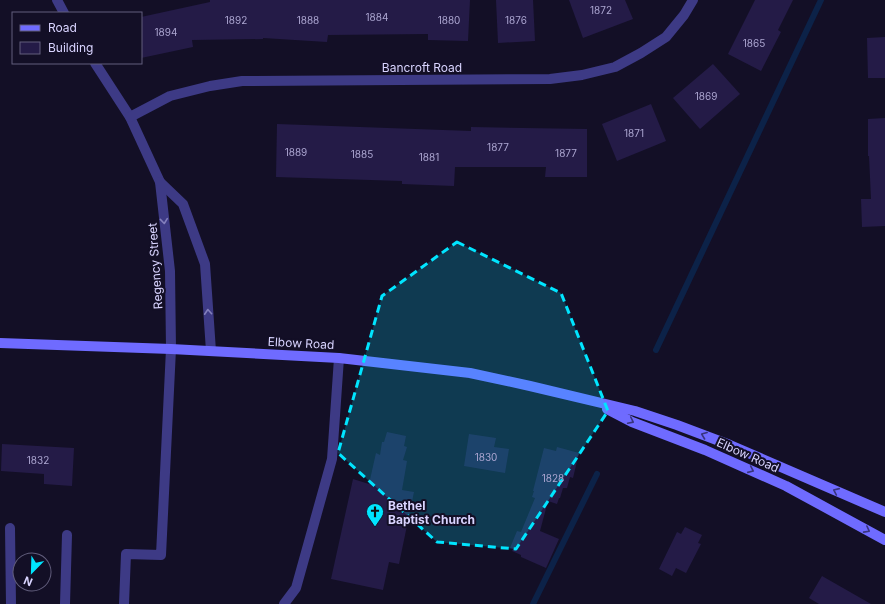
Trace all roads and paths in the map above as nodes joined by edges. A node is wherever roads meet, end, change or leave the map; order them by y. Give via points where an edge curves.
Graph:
1 (57, 0) edge
2 (692, 0) edge
3 (63, 12) edge
4 (96, 64) edge
5 (130, 117) junction
6 (160, 182) junction
7 (0, 343) edge
8 (171, 349) junction
9 (211, 351) junction
10 (339, 358) junction
11 (597, 403) junction
12 (885, 512) edge
13 (10, 528) dead end
14 (67, 535) dead end
15 (885, 540) edge
16 (11, 604) edge
17 (66, 604) edge
18 (124, 604) edge
19 (284, 604) edge

1 - 3 street
2 - 5 street, Bancroft Road via 684,15 666,37 614,67 582,75 550,79 242,81 170,96
4 - 5 street, Regency Street
5 - 6 street, Regency Street
6 -> 8 street, Regency Street via 170,271
9 -> 6 street, Regency Street via 205,264 184,204
7 - 8 main road, Elbow Road
8 - 9 main road, Elbow Road
8 - 18 street, Regency Street via 161,555 126,554
9 - 10 main road, Elbow Road
10 - 11 main road, Elbow Road via 470,373
10 - 19 street via 332,459 296,588
12 -> 11 main road, Elbow Road via 677,425 635,411
11 -> 15 main road, Elbow Road via 632,422 705,450 786,486
13 - 16 street
14 - 17 street

